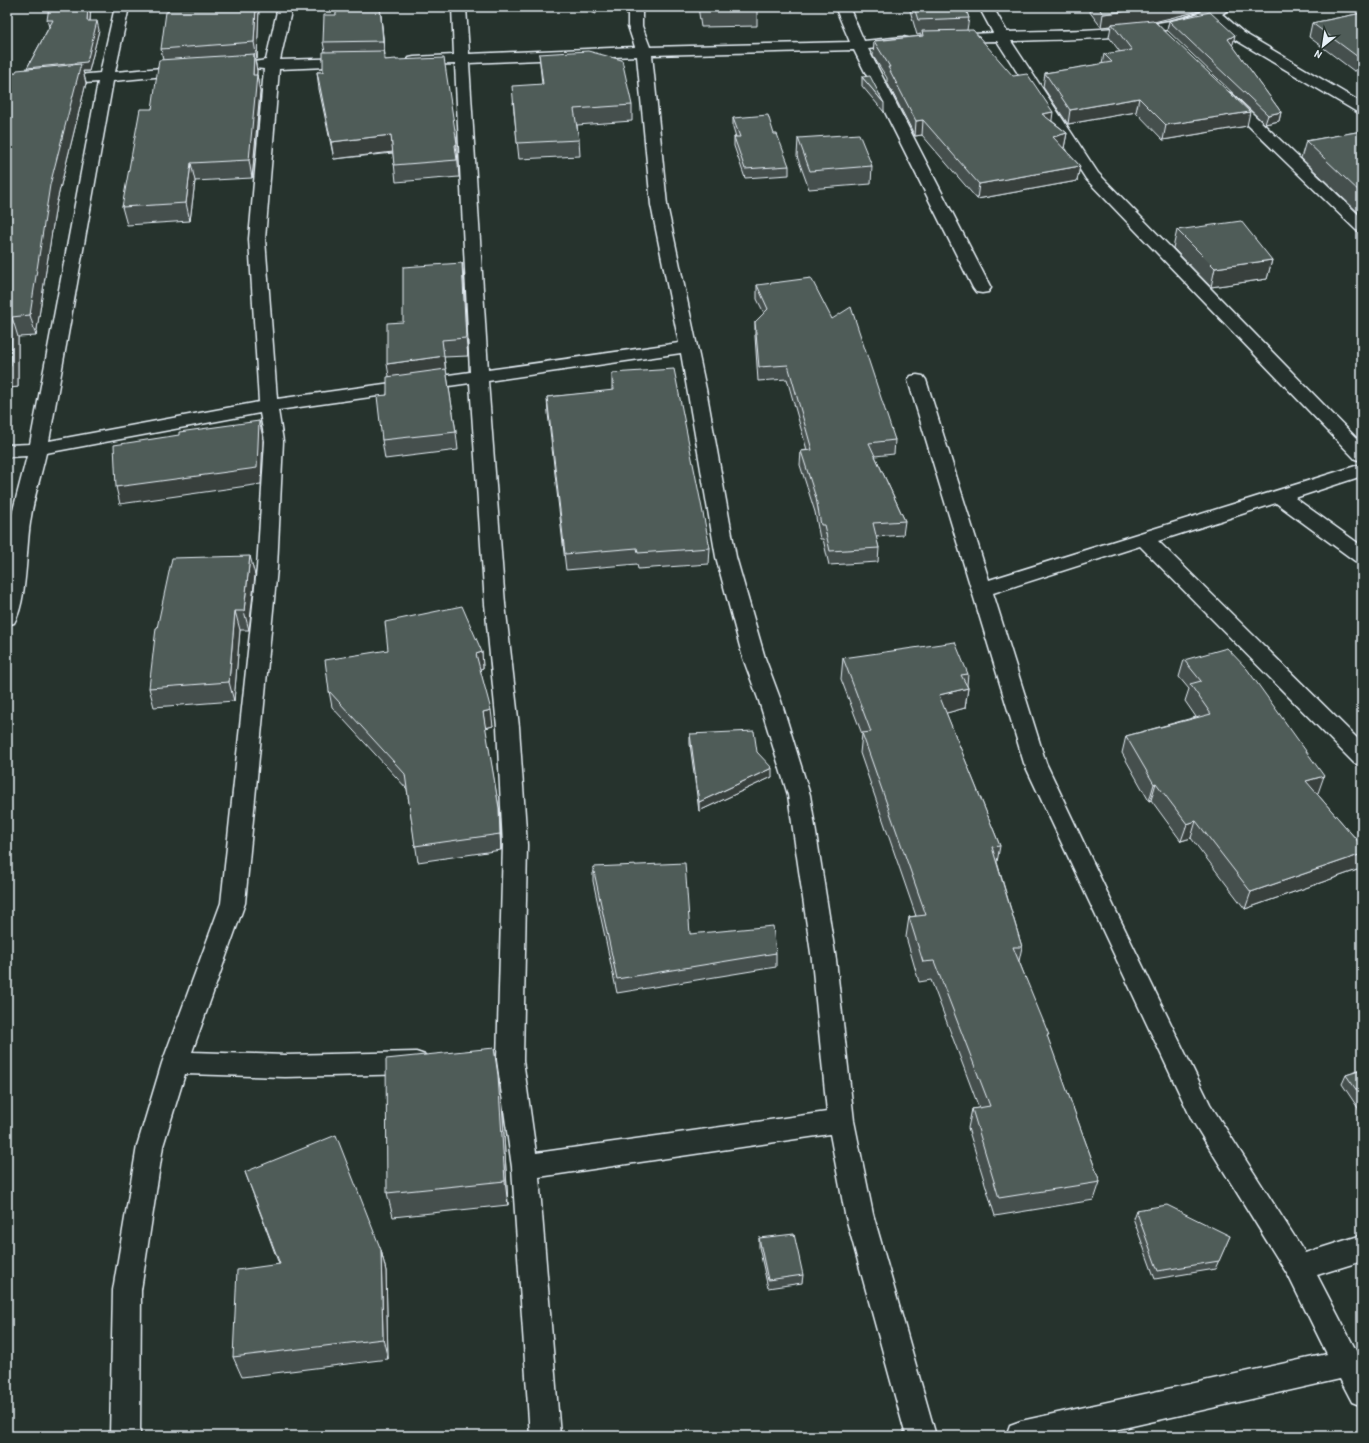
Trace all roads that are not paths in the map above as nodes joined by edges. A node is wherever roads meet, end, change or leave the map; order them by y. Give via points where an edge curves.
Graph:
1 (122, 7) edge
2 (285, 7) edge
3 (460, 7) edge
4 (635, 7) edge
5 (842, 7) edge
6 (986, 7) edge
7 (1214, 9) edge
8 (1154, 27) junction
9 (1000, 36) junction
10 (1165, 38) edge
11 (933, 39) edge
12 (918, 40) edge
13 (859, 46) junction
14 (644, 52) junction
15 (463, 60) junction
16 (400, 61) edge
17 (368, 62) edge
18 (272, 64) junction
19 (249, 65) edge
20 (201, 69) edge
21 (107, 75) junction
22 (7, 85) edge
23 (1216, 86) edge
24 (1362, 109) edge
25 (1362, 227) edge
26 (982, 288) dead end
27 (688, 347) junction
28 (479, 377) junction
29 (917, 380) dead end
30 (268, 406) junction
31 (38, 448) junction
32 (7, 451) edge
33 (1362, 455) edge
34 (1362, 470) edge
35 (1279, 496) junction
36 (1144, 538) junction
37 (1362, 556) edge
38 (982, 589) junction
39 (7, 618) edge
40 (1362, 757) edge
41 (440, 1062) edge
42 (175, 1063) junction
43 (841, 1121) junction
44 (525, 1167) junction
45 (1362, 1248) edge
46 (1299, 1268) junction
47 (1346, 1364) junction
48 (1362, 1392) edge
49 (125, 1436) edge
50 (545, 1436) edge
51 (921, 1436) edge
52 (1021, 1436) edge

1 - 21 street
2 - 18 street
3 - 15 street
4 - 14 street via 635,26
5 - 13 street
6 - 9 street
7 - 8 street
7 - 24 street via 1239,36
8 - 9 street via 1088,34
8 - 10 street
9 - 11 street
9 - 33 street via 1092,176
12 - 13 street
13 - 14 street
13 - 26 street
14 - 15 street
14 - 27 street via 659,205
15 - 16 street
15 - 28 street
17 - 18 street
18 - 19 street
18 - 30 street via 257,239
20 - 21 street
21 - 22 street
21 - 31 street
23 - 25 street
27 - 28 street
27 - 43 street via 726,557 754,658 799,795 824,960
28 - 30 street
28 - 44 street via 495,604 508,727 515,845 498,1061
29 - 38 street
30 - 31 street
30 - 42 street via 274,441 267,568 234,903
31 - 32 street
31 - 39 street via 20,522
34 - 35 street
35 - 36 street
35 - 37 street
36 - 38 street
36 - 40 street
38 - 46 street via 1035,763 1102,909 1201,1112
41 - 42 street via 285,1066
42 - 49 street via 150,1146 127,1290
43 - 44 street
43 - 51 street via 859,1214
44 - 50 street
45 - 46 street
46 - 47 street
47 - 48 street
47 - 52 street

